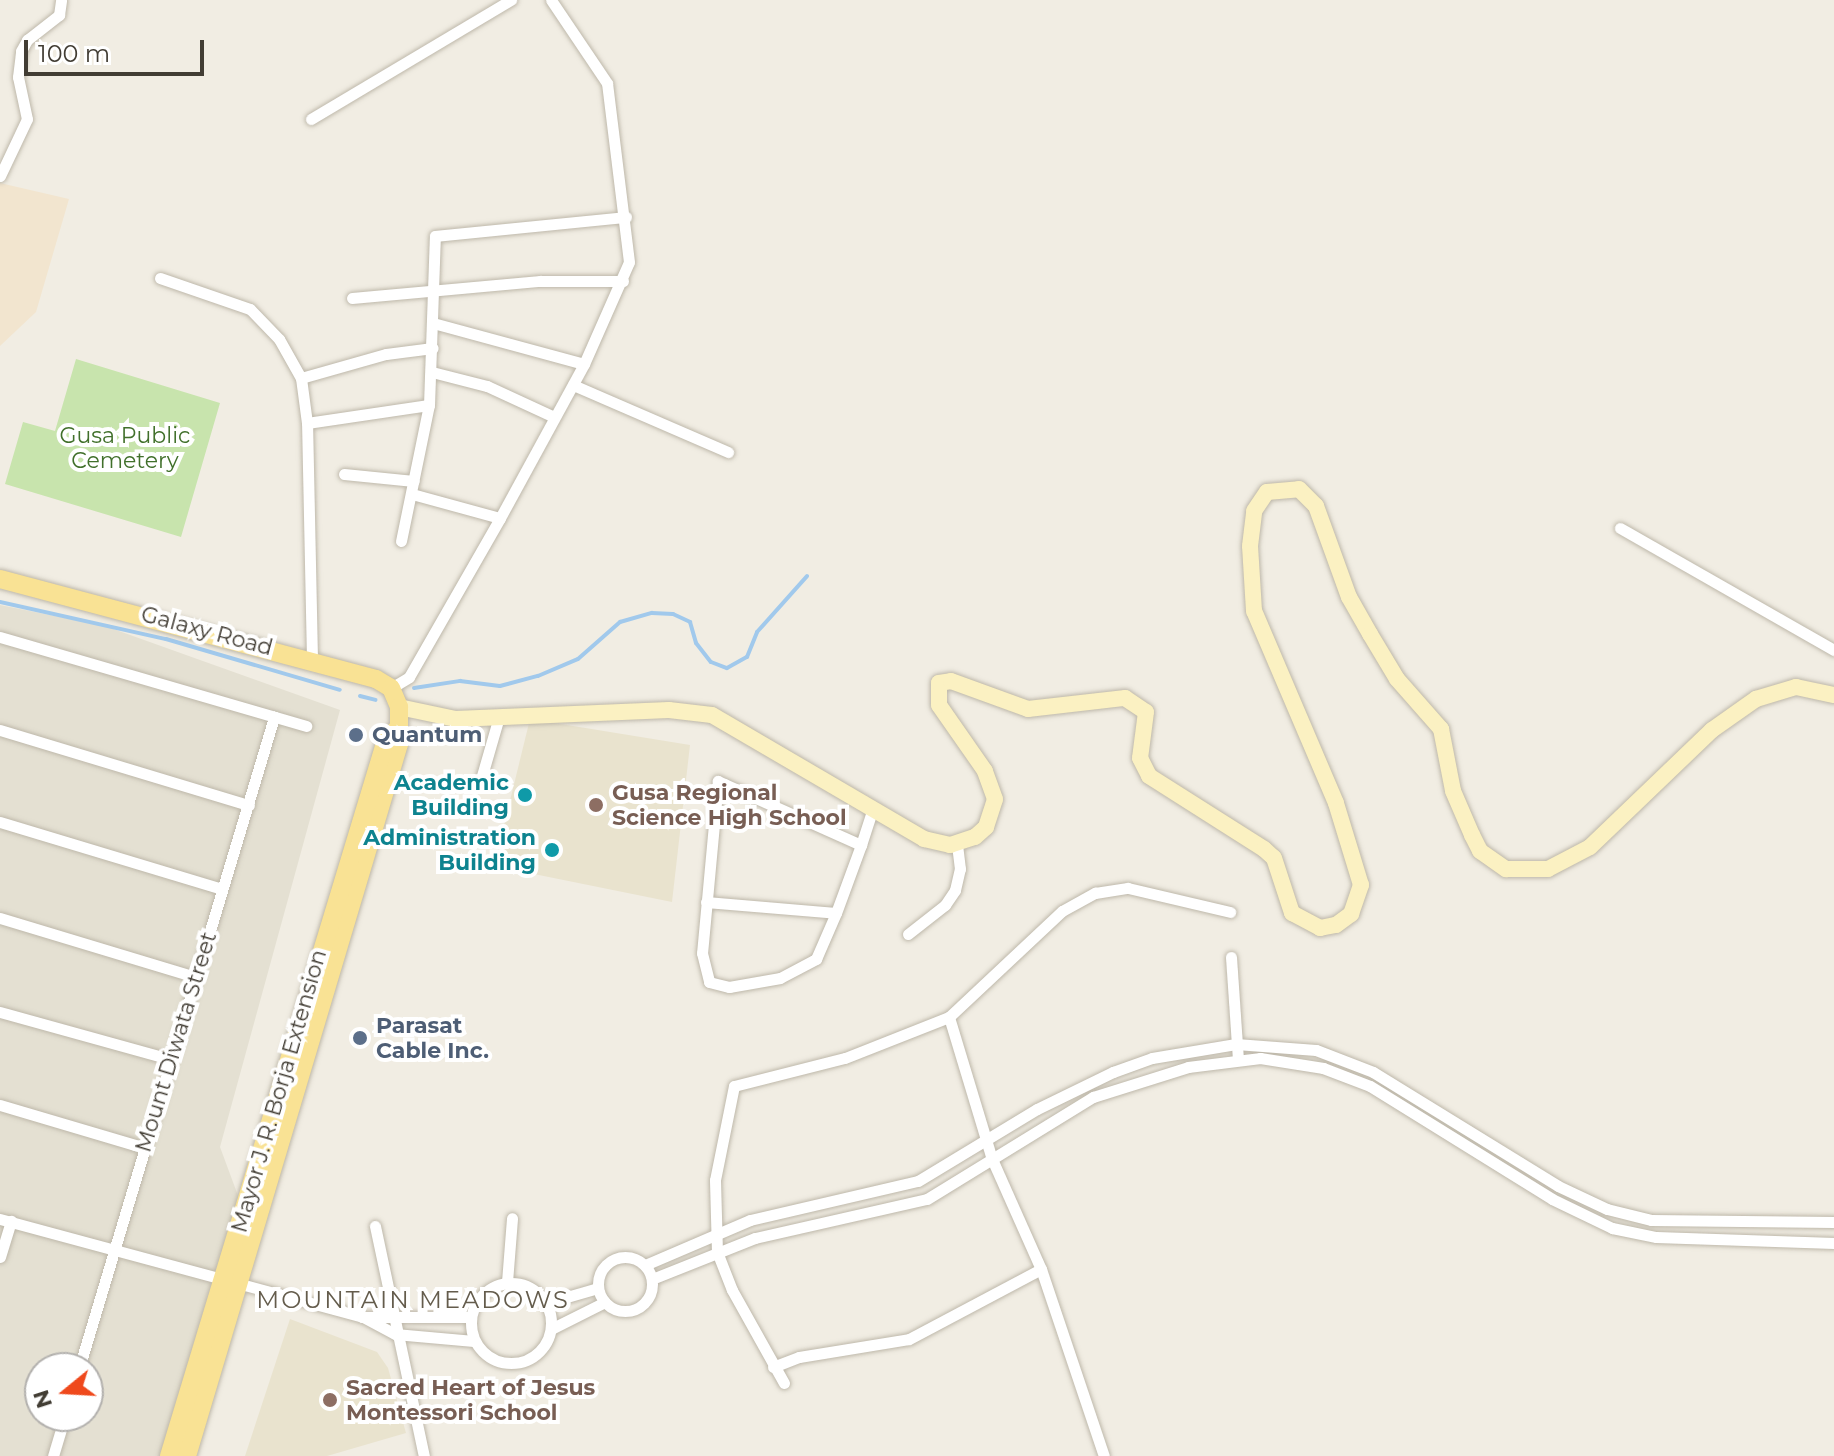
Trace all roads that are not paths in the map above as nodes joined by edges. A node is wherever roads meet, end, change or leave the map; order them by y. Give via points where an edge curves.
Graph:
1 (61, 0) edge
2 (511, 0) edge
3 (551, 0) edge
4 (311, 119) dead end
5 (0, 176) edge
6 (626, 217) junction
7 (160, 278) dead end
8 (623, 281) junction
9 (433, 292) junction
10 (352, 298) dead end
11 (433, 323) junction
12 (433, 348) junction
13 (584, 364) junction
14 (432, 372) junction
15 (301, 378) junction
16 (573, 385) junction
17 (429, 405) junction
18 (554, 417) junction
19 (307, 423) junction
20 (728, 452) dead end
21 (344, 474) dead end
22 (414, 481) junction
23 (412, 494) junction
24 (500, 518) junction
25 (1620, 528) dead end
26 (401, 541) dead end
27 (0, 579) edge
28 (0, 637) edge
29 (1834, 650) edge
30 (312, 659) junction
31 (391, 688) junction
32 (1834, 695) edge
33 (399, 707) junction
34 (274, 717) junction
35 (498, 720) junction
36 (306, 726) dead end
37 (0, 730) edge
38 (481, 779) dead end
39 (249, 805) junction
40 (873, 809) junction
41 (0, 822) edge
42 (957, 844) junction
43 (861, 845) junction
44 (222, 889) junction
45 (706, 902) junction
46 (1230, 912) dead end
47 (836, 913) junction
48 (0, 918) edge
49 (908, 934) dead end
50 (1231, 957) dead end
51 (196, 977) junction
52 (0, 1012) edge
53 (949, 1017) junction
54 (1236, 1044) junction
55 (170, 1059) junction
56 (1238, 1059) junction
57 (1414, 1096) junction
58 (0, 1105) edge
59 (1407, 1111) junction
60 (986, 1140) junction
61 (145, 1148) junction
62 (992, 1159) junction
63 (1558, 1186) junction
64 (1552, 1199) junction
65 (512, 1218) dead end
66 (5, 1220) edge
67 (1743, 1220) junction
68 (1834, 1222) edge
69 (375, 1226) dead end
70 (715, 1231) junction
71 (1746, 1241) junction
72 (1834, 1243) edge
73 (717, 1252) junction
74 (114, 1253) junction
75 (0, 1257) edge
76 (645, 1265) junction
77 (1041, 1269) junction
78 (652, 1279) junction
79 (507, 1282) junction
80 (230, 1285) junction
81 (598, 1288) junction
82 (605, 1302) junction
83 (546, 1303) junction
84 (392, 1316) junction
85 (362, 1317) junction
86 (470, 1317) junction
87 (551, 1329) junction
88 (395, 1334) junction
89 (474, 1341) junction
90 (84, 1352) edge
91 (773, 1367) junction
92 (784, 1383) dead end
93 (60, 1432) edge
94 (53, 1456) edge
95 (169, 1456) edge
96 (187, 1456) edge
97 (424, 1456) edge
98 (1104, 1456) edge

1 - 5 street via 59,15 21,51 18,77 27,119
2 - 4 street
3 - 6 street via 607,83
6 - 8 street via 629,262
6 - 9 street via 438,233
7 - 15 street via 250,309 279,339
8 - 9 street via 540,281
8 - 13 street
9 - 10 street
9 - 11 street
11 - 12 street
11 - 13 street
12 - 14 street
12 - 15 street via 386,354
13 - 16 street
14 - 17 street
14 - 18 street via 487,386
15 - 19 street
16 - 18 street
16 - 20 street
17 - 19 street
17 - 22 street
18 - 24 street
19 - 30 street
21 - 22 street
22 - 23 street
23 - 24 street
23 - 26 street
24 - 31 street via 409,677
25 - 29 street
27 - 30 main road, Galaxy Road
28 - 34 street
30 - 31 main road, Galaxy Road
31 - 33 main road
32 - 42 main road via 1796,687 1756,699 1712,730 1590,847 1548,869 1506,869 1486,857 1472,835 1453,791 1441,729 1397,679 1349,597 1316,506 1299,489 1275,488 1259,499 1254,511 1250,586 1274,667 1352,844 1361,885 1351,914 1329,927 1299,921 1286,901 1274,858 1145,771 1140,758 1146,712 1125,698 1028,709 951,681 939,683 939,705 985,771 995,799 986,827
33 - 35 main road via 456,719
33 - 80 main road, Mayor J. R. Borja Extension
34 - 36 street
34 - 39 street, Mount Diwata Street
35 - 38 street
35 - 40 main road via 692,710 731,725
37 - 39 street
39 - 44 street, Mount Diwata Street
40 - 42 main road via 931,842
40 - 43 street
41 - 44 street
42 - 49 street via 960,869 955,890 945,905
43 - 45 street via 718,781
43 - 47 street
44 - 51 street, Mount Diwata Street
45 - 47 street
45 - 47 street via 705,974 714,985 729,987 807,968
46 - 53 street via 1128,888 1088,896 1050,922
48 - 51 street
50 - 54 street
51 - 55 street, Mount Diwata Street
52 - 55 street
53 - 60 street
53 - 70 street via 845,1058 734,1086 715,1180
54 - 56 street
54 - 57 street via 1316,1050 1373,1072
54 - 60 street via 1152,1058 1113,1072
55 - 61 street, Mount Diwata Street
56 - 59 street via 1289,1060 1345,1074
56 - 62 street via 1188,1067 1093,1097
57 - 59 street
57 - 63 street
58 - 61 street
59 - 64 street
60 - 62 street
60 - 70 street via 902,1186
61 - 74 street, Mount Diwata Street
62 - 73 street via 963,1180 903,1208 755,1238
62 - 77 street
63 - 64 street
63 - 67 street via 1607,1209 1651,1220
64 - 71 street via 1635,1234
65 - 79 street
66 - 74 street
66 - 75 street
67 - 68 street
67 - 71 street
69 - 84 street
70 - 73 street
70 - 76 street
71 - 72 street
73 - 78 street
73 - 91 street
74 - 80 street
74 - 90 street, Mount Diwata Street
76 - 78 street
76 - 81 street via 630,1257 613,1260 601,1272
77 - 91 street via 909,1339 799,1357
77 - 98 street
78 - 82 street via 650,1297 637,1309 620,1311
79 - 83 street via 529,1287
79 - 86 street via 483,1293
80 - 85 street
80 - 95 main road, Mayor J. R. Borja Extension
80 - 96 main road, Mayor J. R. Borja Extension
81 - 82 street
81 - 83 street
82 - 87 street
83 - 87 street
84 - 85 street
84 - 86 street
84 - 88 street
85 - 88 street
86 - 89 street
87 - 89 street via 546,1343 522,1362 495,1360
88 - 89 street
88 - 97 street
91 - 92 street
93 - 94 street

